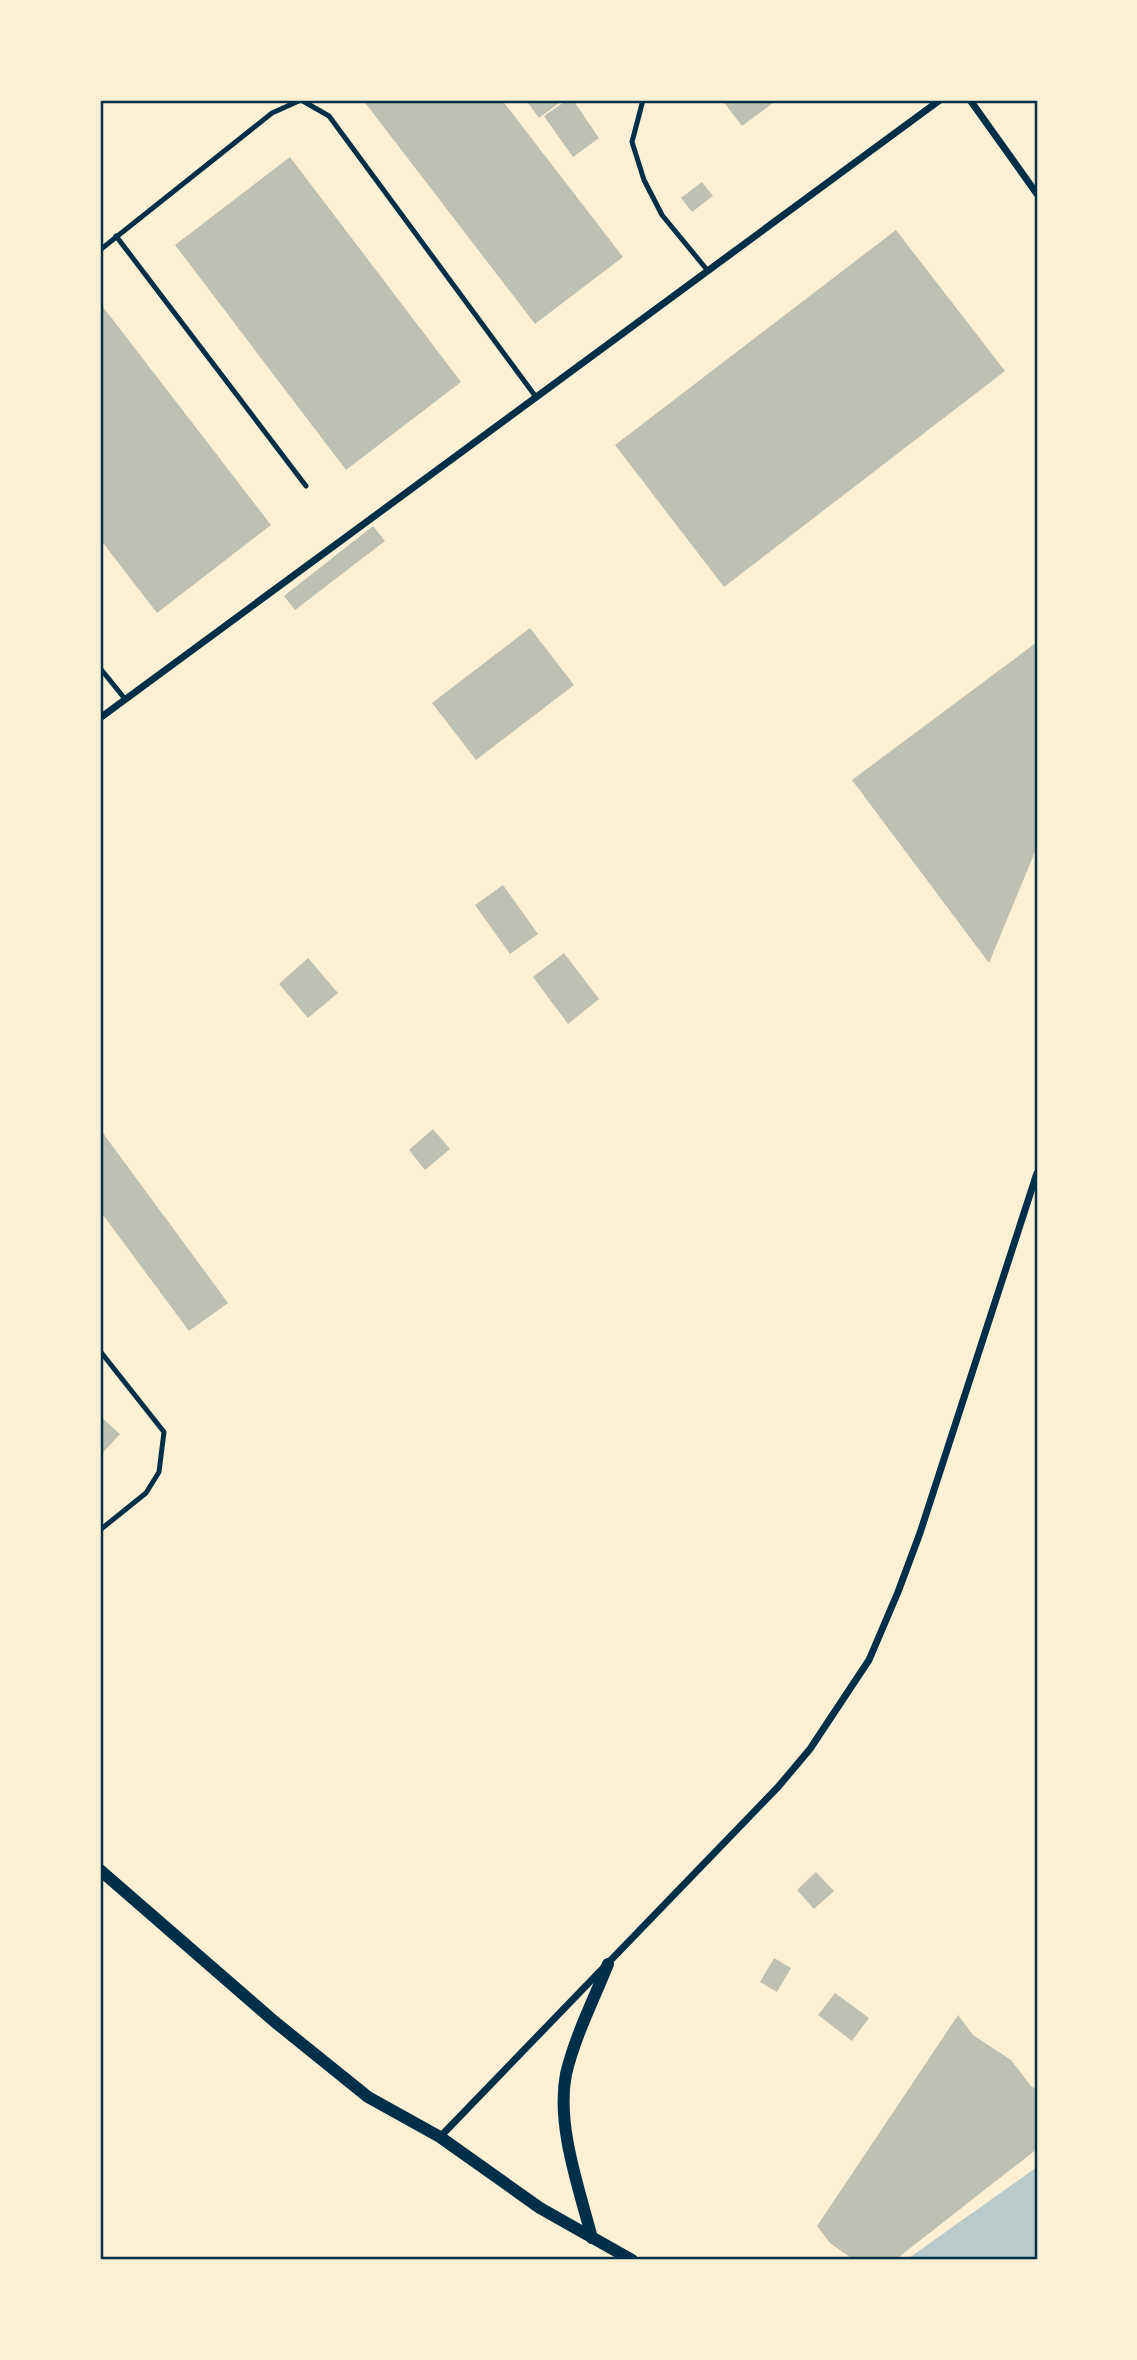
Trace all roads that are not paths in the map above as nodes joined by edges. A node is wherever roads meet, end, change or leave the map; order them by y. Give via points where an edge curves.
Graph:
1 (301, 100) edge
2 (643, 100) edge
3 (940, 100) edge
4 (970, 100) edge
5 (1037, 194) edge
6 (116, 236) junction
7 (100, 250) edge
8 (708, 271) junction
9 (536, 397) junction
10 (306, 486) dead end
11 (100, 668) edge
12 (125, 699) junction
13 (100, 718) edge
14 (1037, 1173) edge
15 (100, 1351) edge
16 (100, 1530) edge
17 (100, 1870) edge
18 (608, 1964) junction
19 (440, 2137) junction
20 (592, 2238) junction
21 (632, 2260) edge

1 - 6 lane via 272,113
1 - 9 lane via 329,116
2 - 8 lane via 632,142 644,180 662,215
3 - 8 street
4 - 5 street
6 - 7 lane
6 - 10 lane
8 - 9 street
9 - 12 street
11 - 12 lane
12 - 13 street
14 - 18 street via 920,1533 869,1660 810,1749 778,1787
15 - 16 lane via 164,1432 159,1472 146,1493
17 - 19 street via 368,2097
18 - 19 street
18 - 20 street via 566,2075 563,2106
19 - 20 street via 540,2208
20 - 21 street

